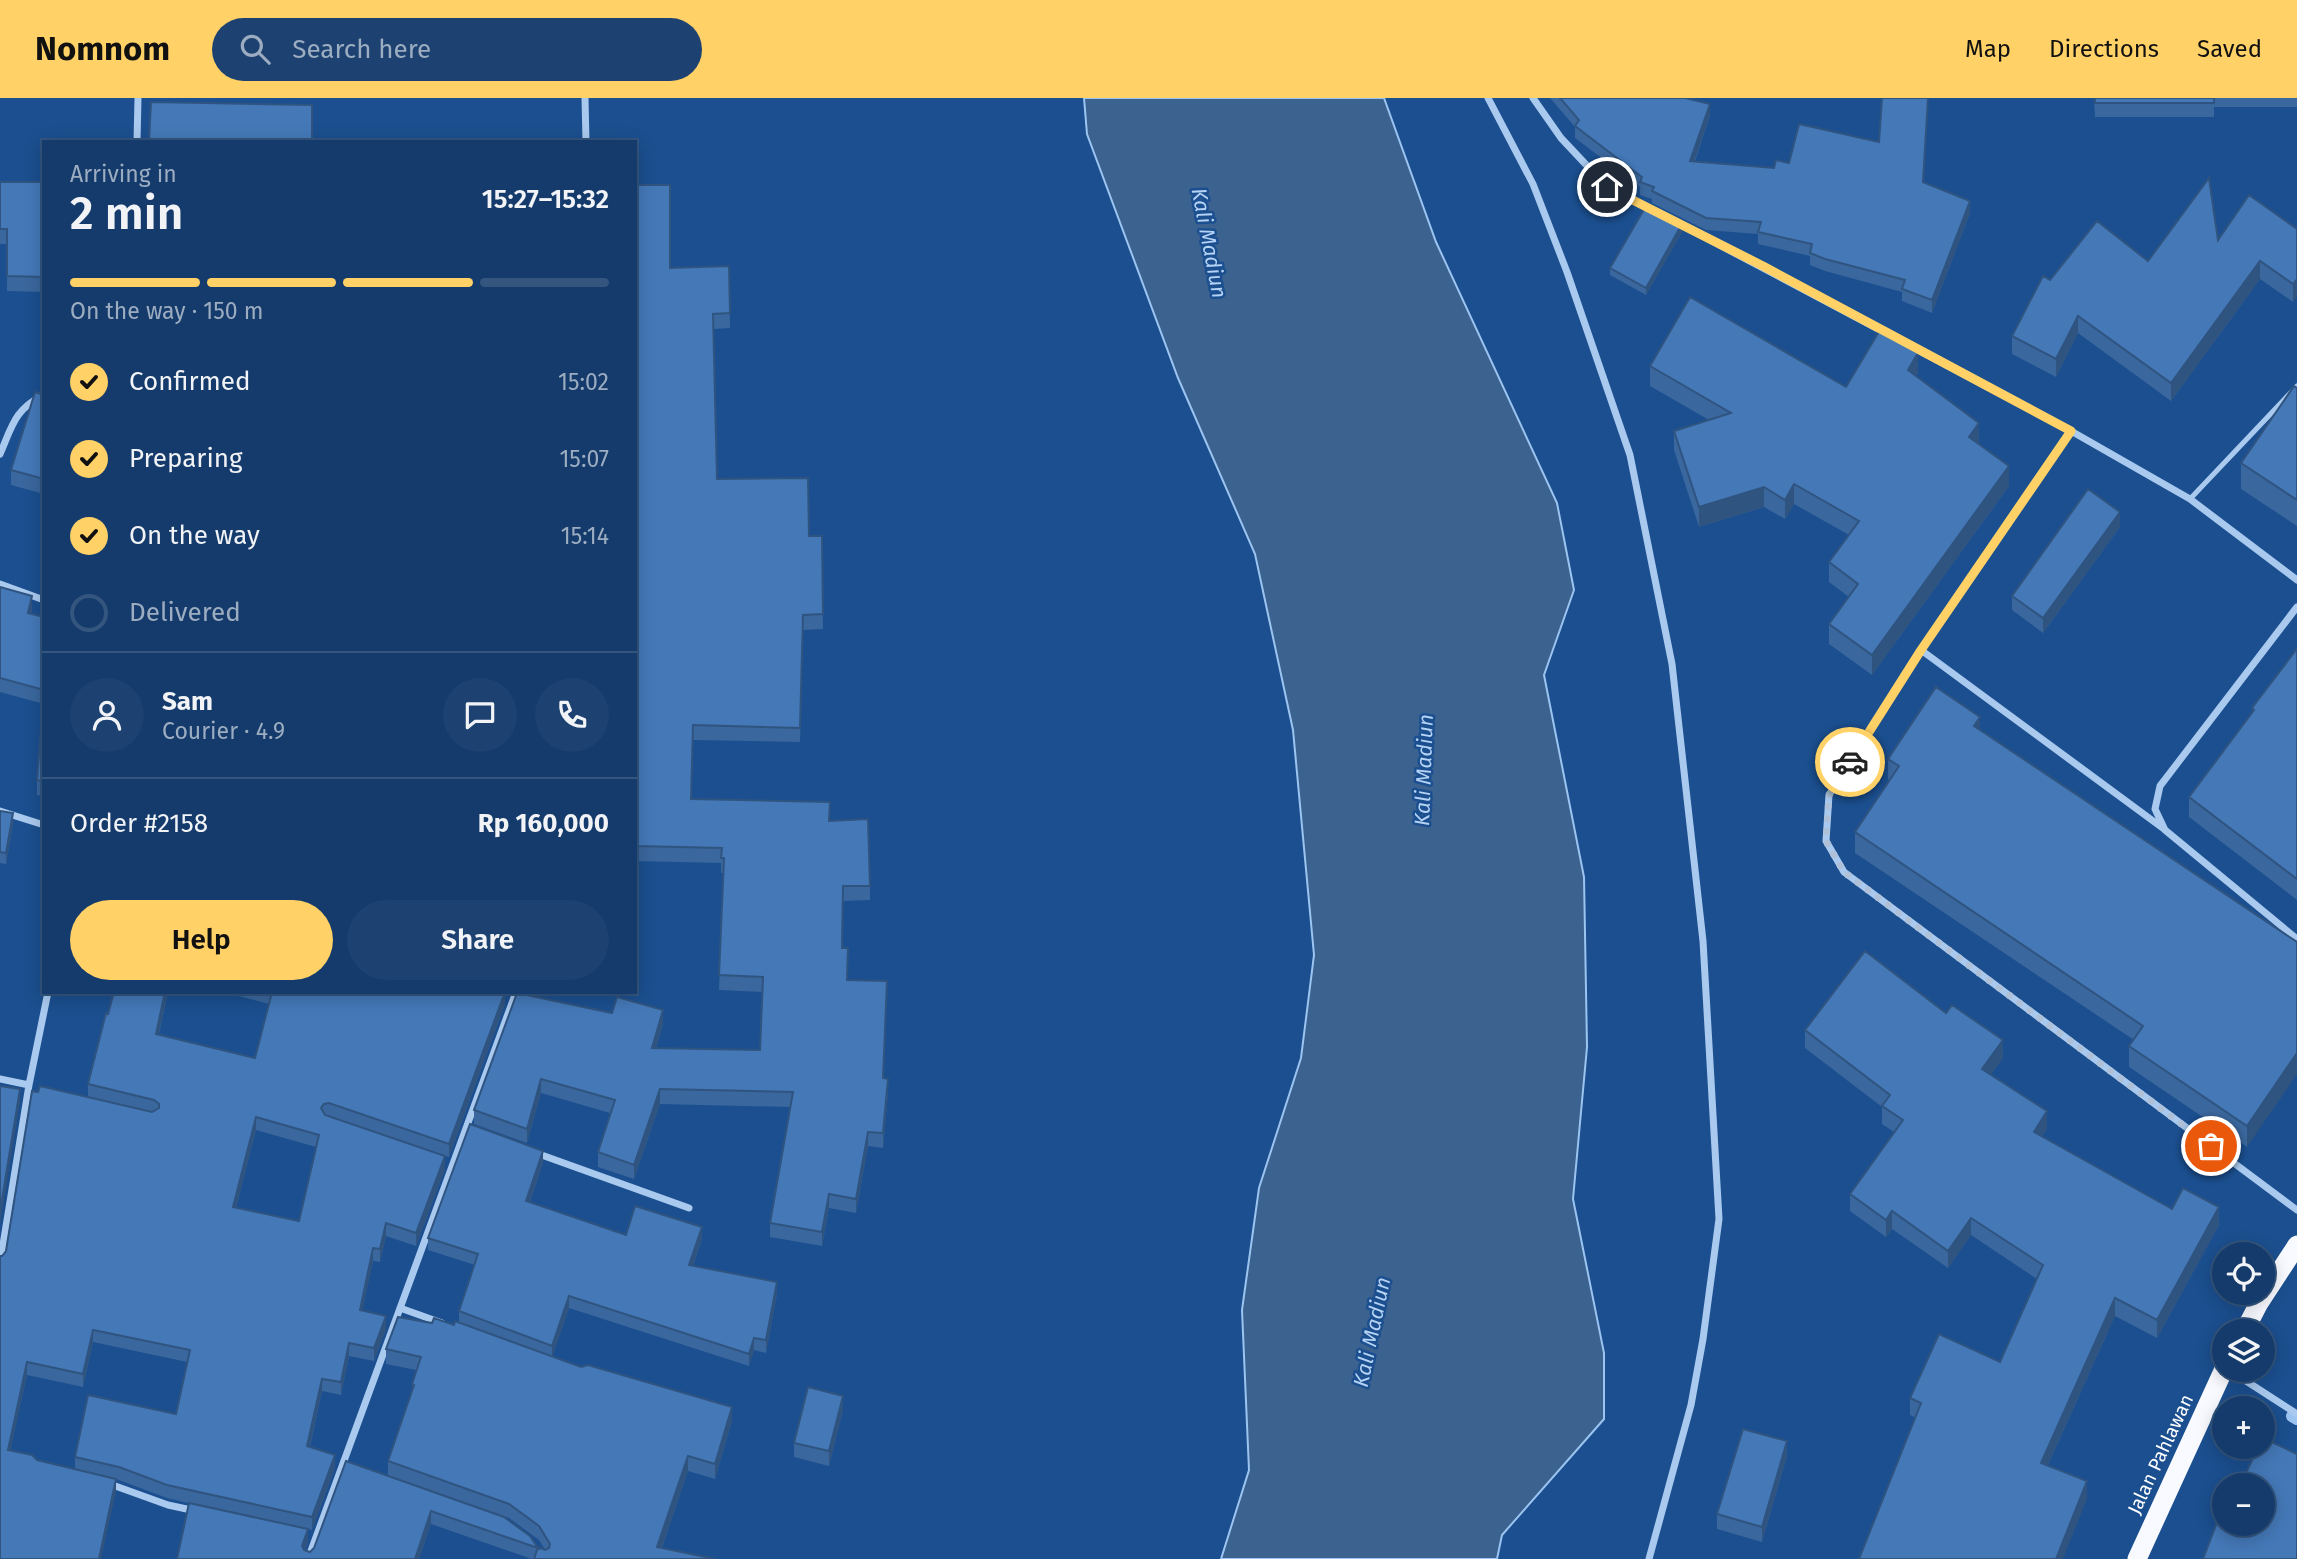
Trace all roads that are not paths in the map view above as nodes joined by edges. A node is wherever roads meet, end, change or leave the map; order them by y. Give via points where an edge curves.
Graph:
1 (138, 98) edge
2 (585, 98) edge
3 (1488, 98) edge
4 (1533, 98) edge
5 (137, 140) edge
6 (586, 140) edge
7 (2297, 386) edge
8 (42, 395) edge
9 (2071, 431) junction
10 (0, 454) edge
11 (2190, 499) junction
12 (2297, 580) edge
13 (0, 584) edge
14 (42, 599) edge
15 (2297, 607) edge
16 (1921, 650) junction
17 (0, 811) edge
18 (42, 824) edge
19 (2165, 830) junction
20 (2297, 939) edge
21 (48, 994) edge
22 (515, 994) edge
23 (0, 1079) edge
24 (28, 1087) junction
25 (40, 1092) edge
26 (466, 1128) junction
27 (478, 1133) edge
28 (528, 1150) edge
29 (440, 1161) edge
30 (452, 1165) junction
31 (689, 1208) dead end
32 (2297, 1210) edge
33 (2297, 1245) edge
34 (0, 1263) edge
35 (400, 1308) junction
36 (2251, 1319) edge
37 (452, 1327) edge
38 (2221, 1382) edge
39 (2246, 1382) edge
40 (2297, 1414) edge
41 (342, 1466) junction
42 (355, 1471) edge
43 (104, 1483) edge
44 (208, 1514) edge
45 (303, 1534) edge
46 (316, 1537) junction
47 (308, 1559) edge
48 (1649, 1559) edge
49 (2137, 1559) edge

1 - 5 street
2 - 6 street
3 - 48 street via 1543,209 1630,455 1672,664 1703,941 1719,1219 1691,1405
4 - 9 street via 1561,138 1607,187
7 - 11 lane
8 - 10 street via 16,415
9 - 11 street
9 - 16 street
11 - 12 street
13 - 14 street
15 - 19 street via 2160,786 2155,809
16 - 19 street
16 - 32 street via 1829,795 1826,841 1844,872
17 - 18 street
19 - 20 street
21 - 24 street
22 - 26 street
23 - 24 street
24 - 25 street
24 - 34 street
26 - 27 street
26 - 30 street
28 - 31 street
29 - 30 street
30 - 35 street
33 - 36 highway
35 - 37 street
35 - 41 street
38 - 49 highway, Jalan Pahlawan
39 - 40 street
41 - 42 street
41 - 46 street
43 - 44 street
45 - 46 street
46 - 47 street

